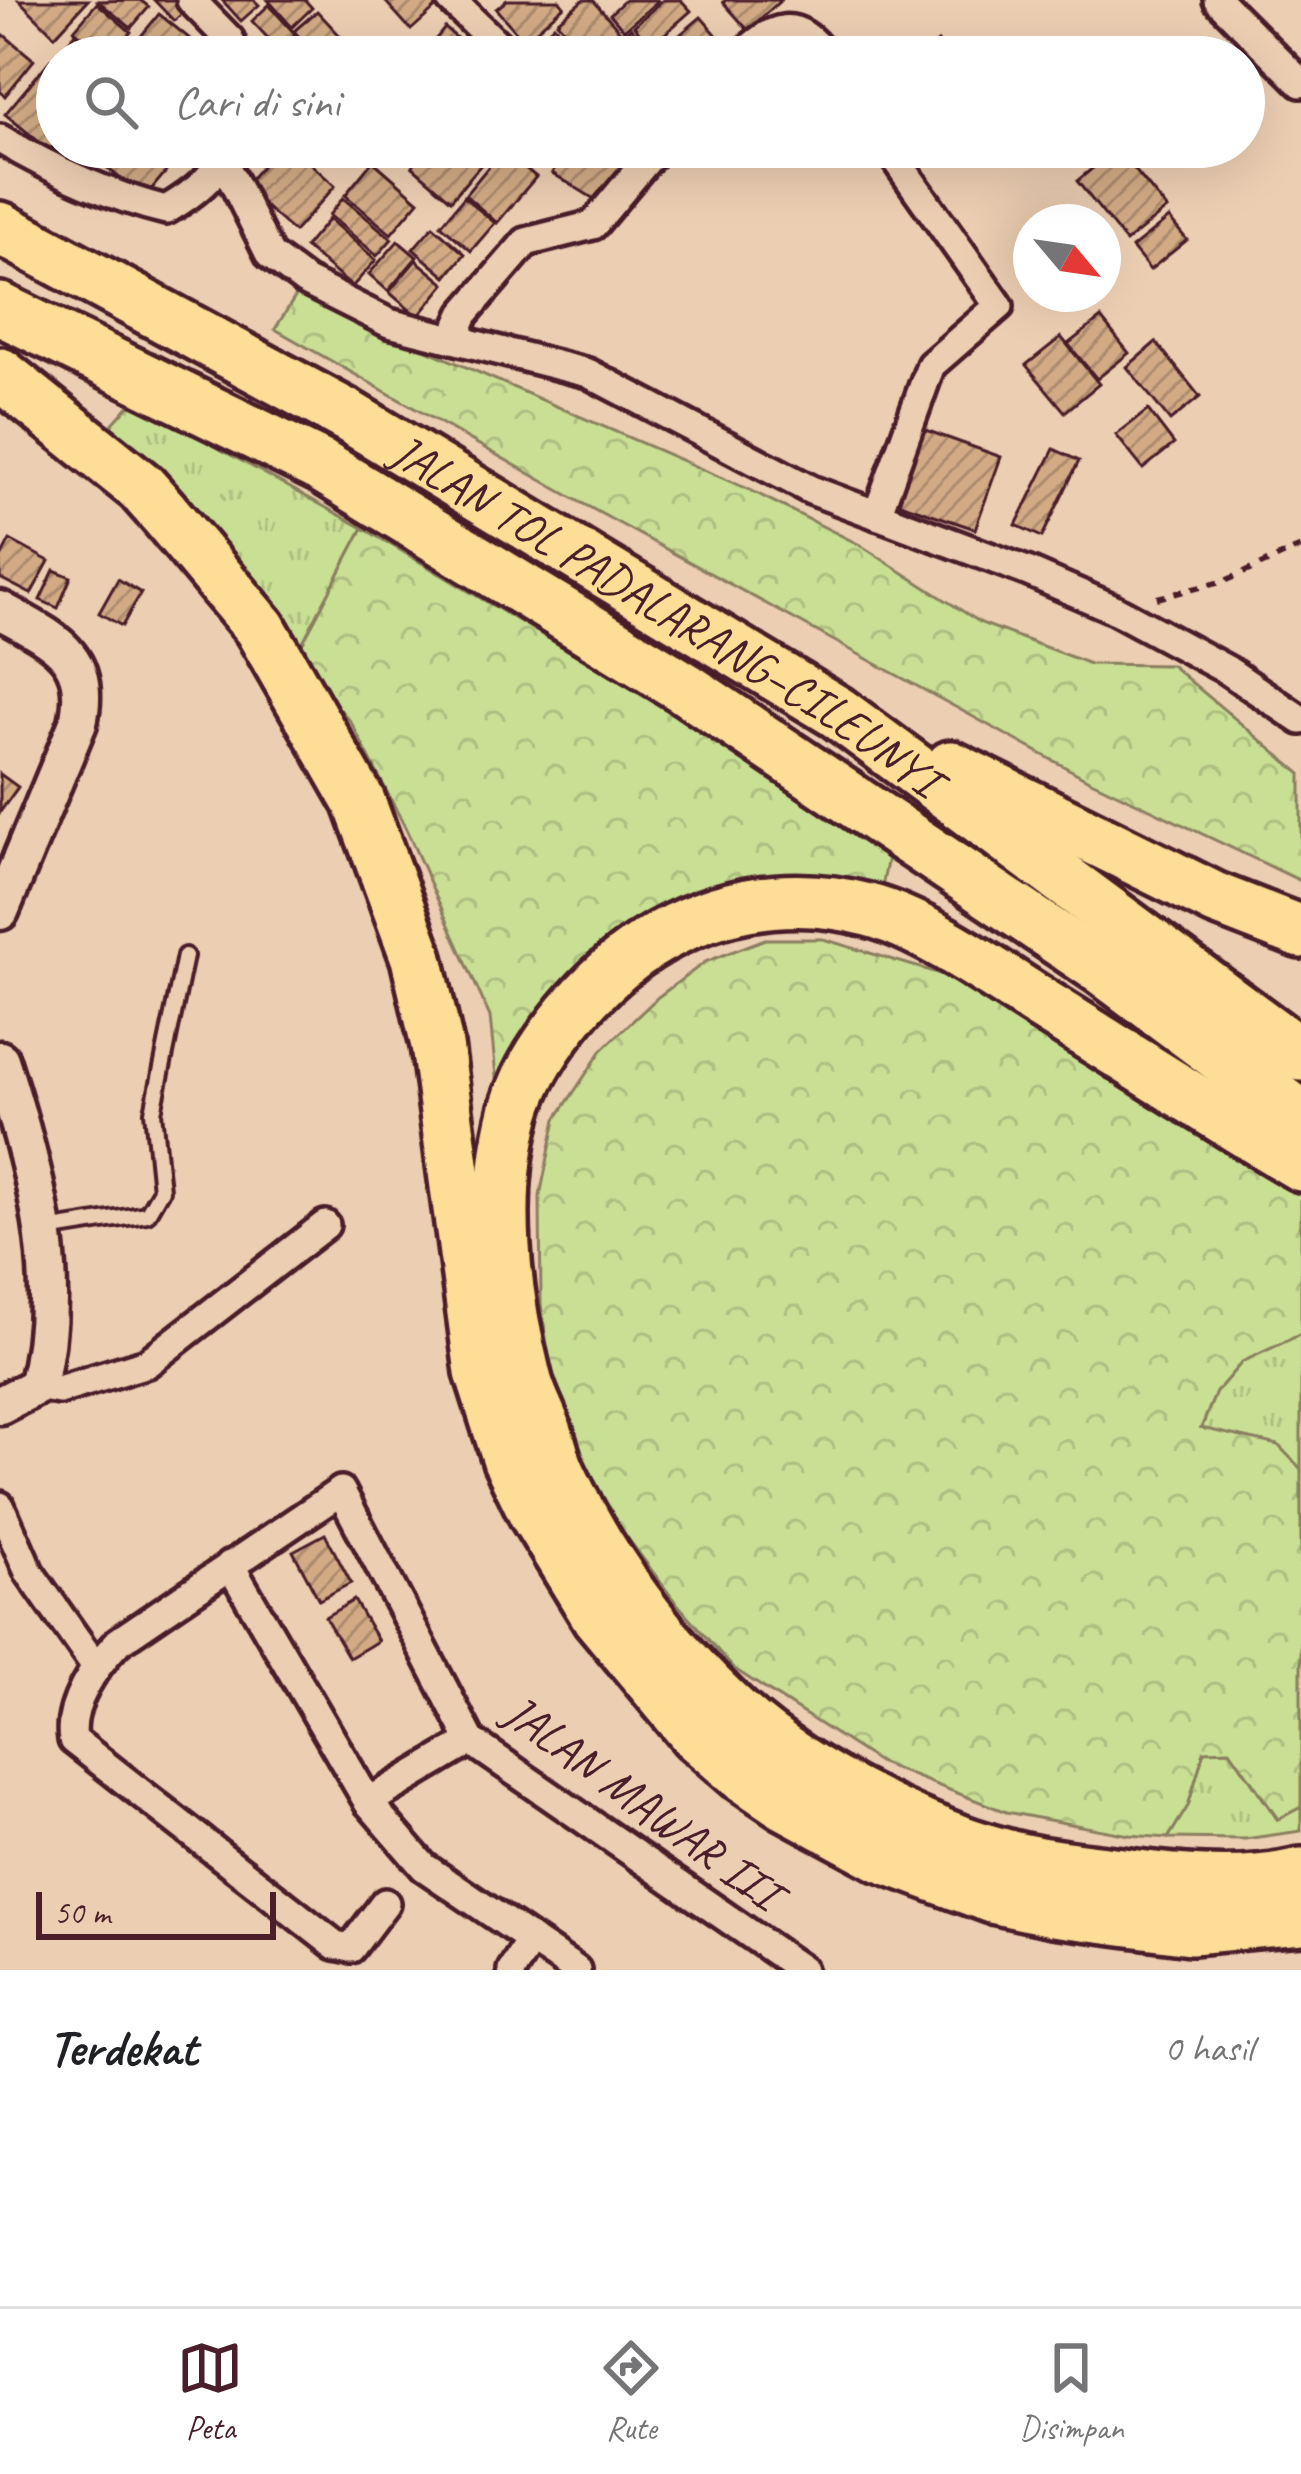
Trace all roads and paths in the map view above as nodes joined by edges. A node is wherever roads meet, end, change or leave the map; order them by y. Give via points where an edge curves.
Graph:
1 (191, 0) edge
2 (451, 0) edge
3 (1218, 0) edge
4 (226, 36) edge
5 (488, 36) edge
6 (763, 36) edge
7 (809, 36) edge
8 (1254, 36) edge
9 (1265, 46) edge
10 (1301, 82) edge
11 (0, 139) edge
12 (36, 160) edge
13 (56, 168) edge
14 (213, 168) edge
15 (231, 168) edge
16 (640, 168) edge
17 (902, 168) edge
18 (0, 227) edge
19 (0, 309) edge
20 (462, 341) junction
21 (0, 374) edge
22 (877, 515) junction
23 (1301, 547) edge
24 (1112, 608) junction
25 (0, 610) edge
26 (837, 712) junction
27 (1301, 720) edge
28 (0, 911) edge
29 (1301, 932) edge
30 (185, 956) dead end
31 (1301, 1055) edge
32 (0, 1060) edge
33 (1301, 1116) edge
34 (9, 1117) edge
35 (1301, 1165) edge
36 (325, 1225) dead end
37 (43, 1231) junction
38 (38, 1386) junction
39 (0, 1405) edge
40 (0, 1506) edge
41 (230, 1565) junction
42 (95, 1666) junction
43 (471, 1741) junction
44 (368, 1802) junction
45 (1301, 1874) edge
46 (385, 1903) dead end
47 (1301, 1918) edge
48 (530, 1941) junction
49 (512, 1970) edge
50 (576, 1970) edge
51 (802, 1970) edge

1 - 4 street
2 - 5 street
3 - 8 street
6 - 7 street via 791,29
9 - 10 street
11 - 12 street
13 - 14 street via 166,210
15 - 20 street via 271,255 287,268 389,323
16 - 20 street via 592,225 526,242 464,314
17 - 22 street via 999,306 931,364
18 - 26 highway, JALAN TOL PADALARANG–CILEUNYI via 348,416
19 - 33 highway, JALAN TOL PADALARANG–CILEUNYI via 321,466 685,688 1100,967
20 - 22 street via 588,373 811,490
21 - 47 highway via 164,513 260,628 359,801 417,958 437,1045 481,1372 508,1460 598,1617 696,1736 784,1804 882,1856 992,1897 1191,1928
22 - 24 street
23 - 24 path via 1225,581
24 - 27 street
25 - 28 street via 50,638 82,676 84,694
26 - 29 highway
26 - 31 highway, JALAN TOL PADALARANG–CILEUNYI
30 - 37 lane via 153,1112 161,1190 147,1214
32 - 34 street
34 - 37 street via 30,1158
35 - 45 highway via 964,955 868,910 788,899 711,911 663,934 598,982 556,1031 526,1087 503,1185 520,1354 557,1469 626,1586 738,1715 853,1792 986,1850 1193,1883
36 - 38 street via 147,1363 58,1390
37 - 38 street via 49,1343
38 - 39 street
40 - 42 street via 29,1572
41 - 42 street, JALAN MAWAR III
41 - 43 street, JALAN MAWAR III via 341,1491
41 - 44 street
42 - 46 street via 73,1740 334,1945 351,1948
43 - 44 street
43 - 51 street, JALAN MAWAR III
44 - 48 street via 424,1868
48 - 49 street
48 - 50 street

